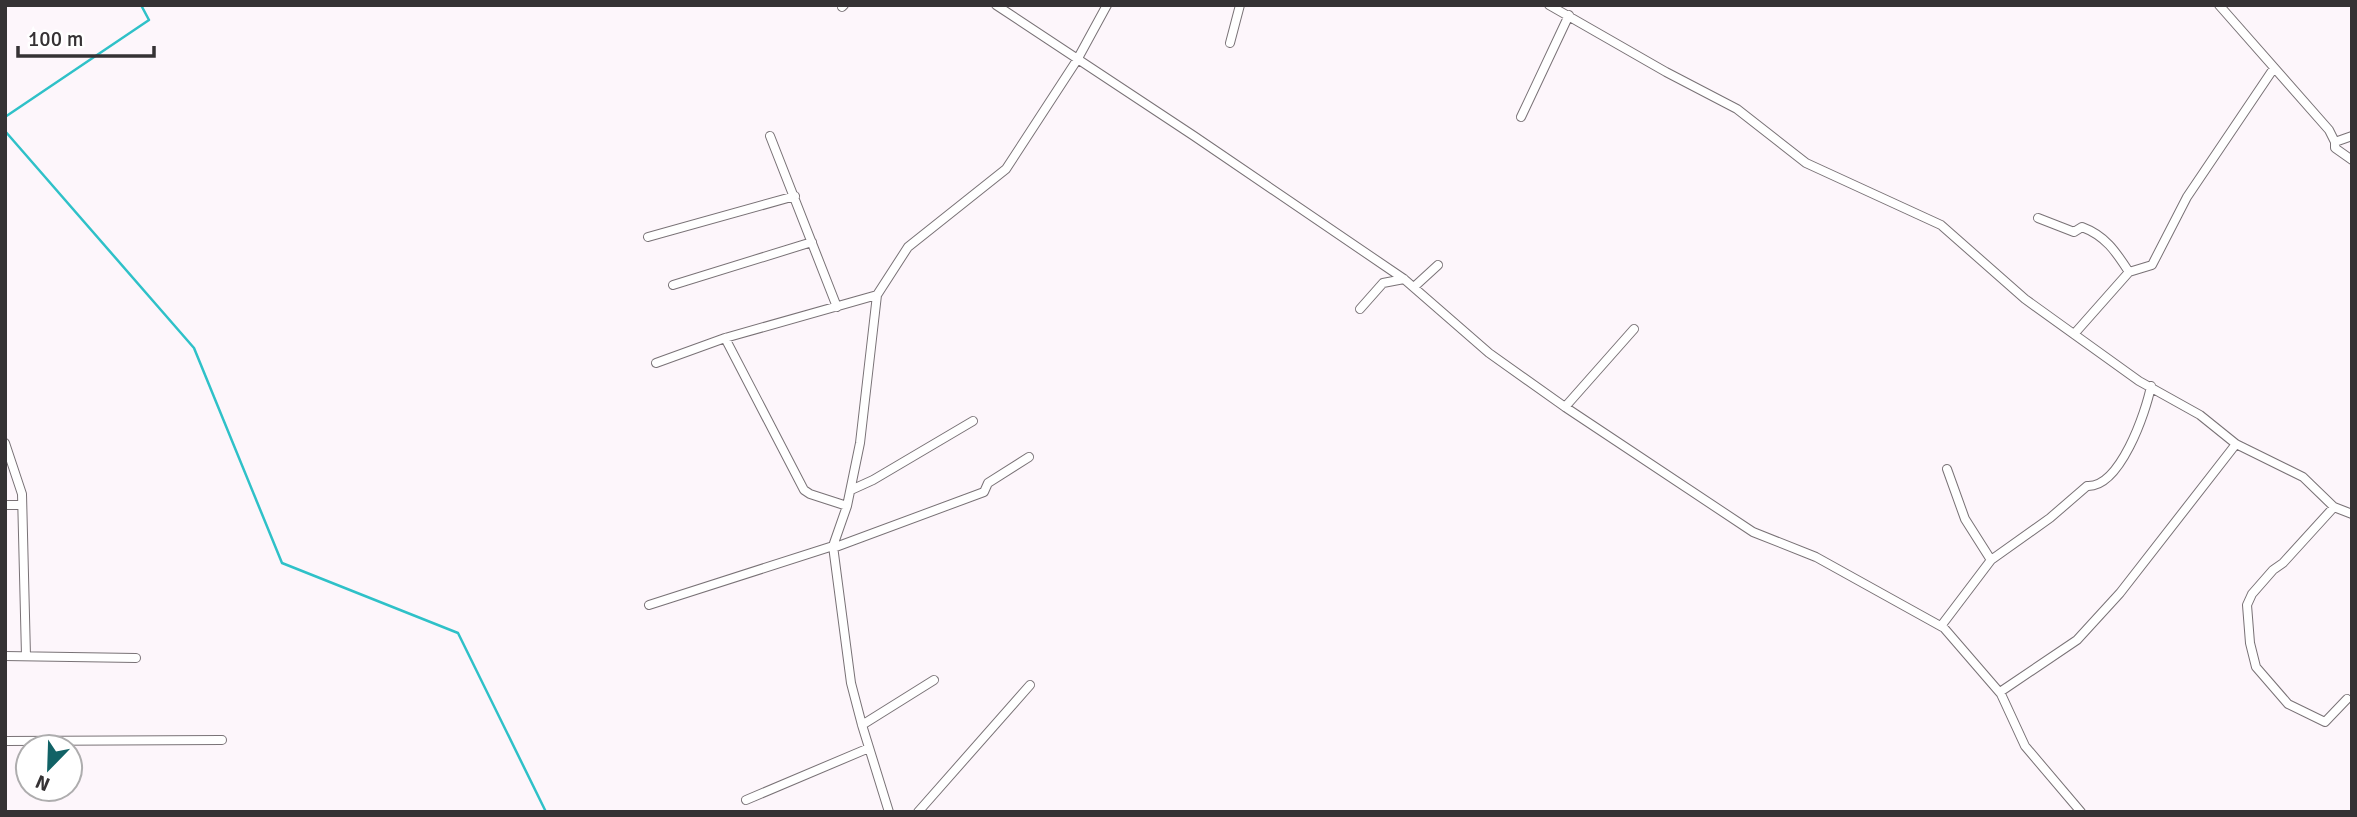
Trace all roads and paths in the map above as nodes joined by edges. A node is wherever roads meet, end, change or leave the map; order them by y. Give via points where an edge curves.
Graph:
1 (996, 5) edge
2 (1107, 5) edge
3 (1240, 5) edge
4 (1549, 5) edge
5 (2219, 5) edge
6 (1569, 15) junction
7 (1230, 43) dead end
8 (1077, 60) junction
9 (2274, 68) junction
10 (1521, 117) dead end
11 (770, 136) dead end
12 (2352, 136) edge
13 (2335, 142) junction
14 (2352, 160) edge
15 (795, 196) junction
16 (2038, 218) dead end
17 (648, 237) dead end
18 (812, 242) junction
19 (1438, 265) dead end
20 (2129, 272) junction
21 (1404, 279) junction
22 (673, 285) dead end
23 (1414, 287) junction
24 (877, 295) junction
25 (836, 307) junction
26 (1360, 309) dead end
27 (1634, 329) dead end
28 (2075, 333) junction
29 (726, 338) junction
30 (656, 363) dead end
31 (2151, 386) junction
32 (1565, 407) junction
33 (973, 421) dead end
34 (5, 443) edge
35 (2236, 444) junction
36 (1029, 457) dead end
37 (1947, 469) dead end
38 (851, 490) junction
39 (5, 505) edge
40 (22, 505) junction
41 (847, 506) junction
42 (2334, 507) junction
43 (2352, 514) edge
44 (833, 547) junction
45 (1991, 560) junction
46 (649, 605) dead end
47 (1941, 626) junction
48 (5, 656) edge
49 (26, 656) junction
50 (136, 658) dead end
51 (934, 680) dead end
52 (1030, 685) dead end
53 (2000, 692) junction
54 (2347, 699) dead end
55 (862, 724) junction
56 (222, 740) dead end
57 (5, 741) edge
58 (869, 748) junction
59 (746, 800) dead end
60 (889, 812) edge
61 (918, 812) edge
62 (2081, 812) edge

1 - 8 street
2 - 8 street
3 - 7 street
4 - 6 street
5 - 9 street
6 - 10 street
6 - 28 street via 1737,109 1806,163 1941,225 2025,299
8 - 21 street
8 - 24 street via 1006,169 908,247
9 - 13 street
9 - 20 street via 2187,197 2152,265
11 - 15 street
12 - 13 street
13 - 14 street via 2335,148
15 - 17 street
15 - 18 street
16 - 20 street via 2074,232 2082,227 2111,243
18 - 22 street
18 - 25 street
19 - 23 street
20 - 28 street
21 - 23 street
21 - 26 street via 1383,283
23 - 32 street via 1489,353
24 - 25 street
24 - 38 street
25 - 29 street
27 - 32 street
28 - 31 street
29 - 30 street
29 - 41 street via 804,490
31 - 35 street via 2200,415
31 - 45 street via 2140,428 2103,482 2087,486
32 - 47 street via 1754,532 1816,557
33 - 38 street
34 - 40 street
35 - 42 street via 2303,477
35 - 53 street via 2120,593 2077,640
36 - 44 street via 988,483 984,492
37 - 45 street via 1965,519
38 - 41 street
39 - 40 street
40 - 49 street
41 - 44 street
42 - 43 street
42 - 54 street via 2273,570 2247,605 2256,667 2288,704 2325,722
44 - 46 street
44 - 55 street via 851,683
45 - 47 street
47 - 53 street
48 - 49 street
49 - 50 street
51 - 55 street
52 - 61 street
53 - 62 street via 2025,746
55 - 58 street
56 - 57 street
58 - 59 street
58 - 60 street

